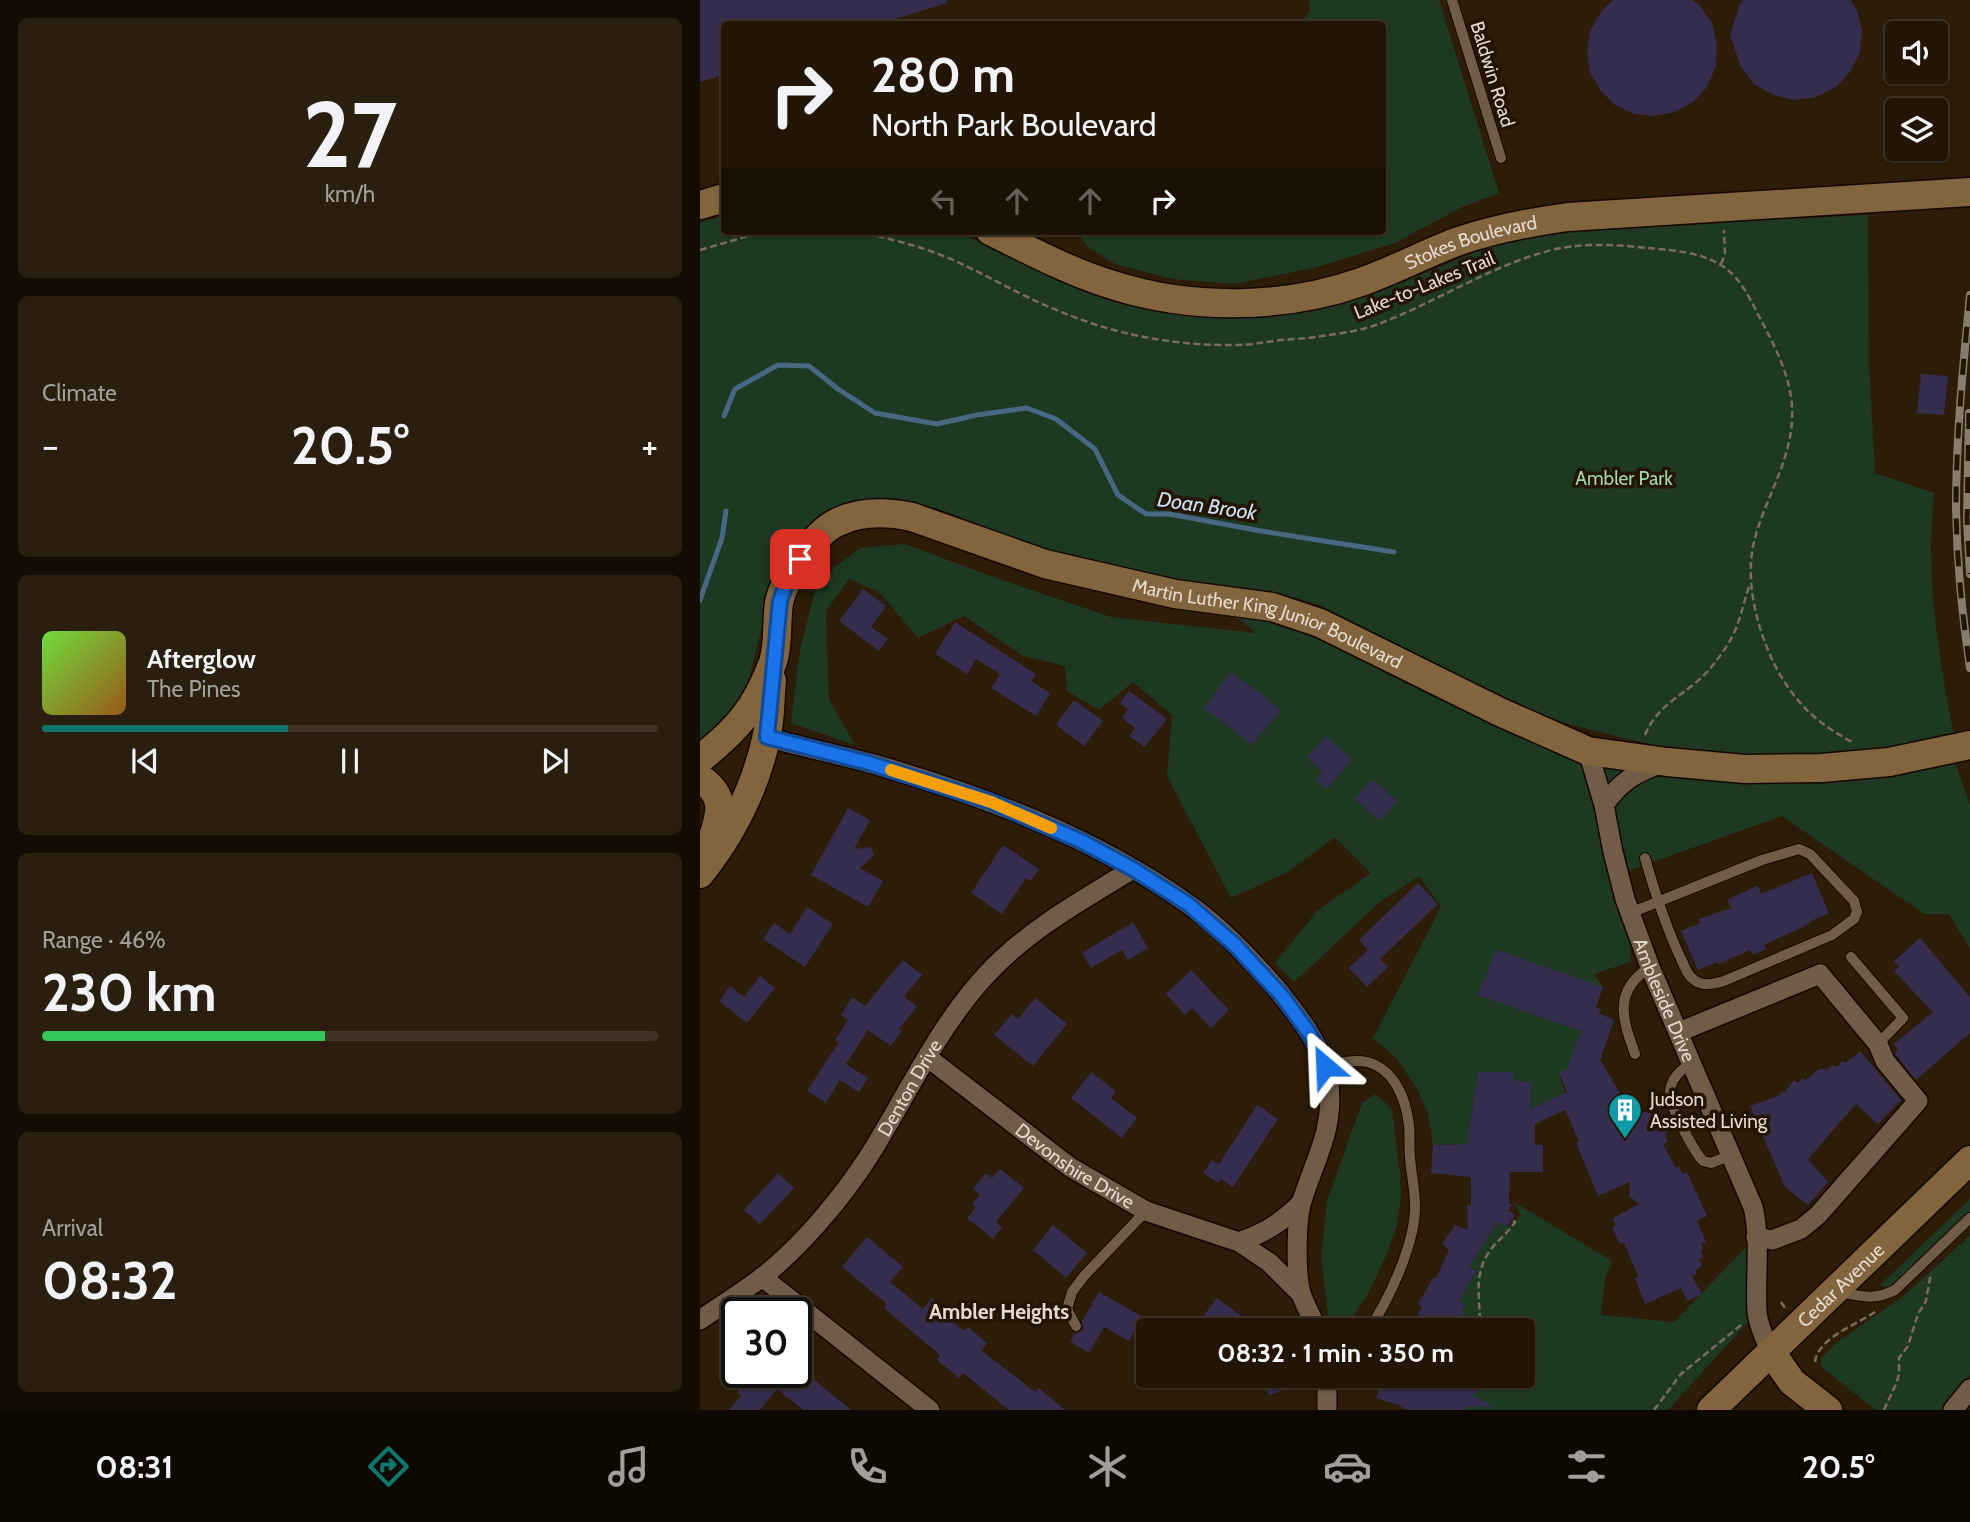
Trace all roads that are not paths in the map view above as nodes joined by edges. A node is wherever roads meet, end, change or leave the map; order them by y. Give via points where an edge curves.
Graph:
1 (1452, 0) edge
2 (1501, 158) dead end
3 (1966, 192) edge
4 (721, 199) edge
5 (700, 205) edge
6 (998, 235) edge
7 (774, 659) junction
8 (767, 737) junction
9 (1970, 745) edge
10 (1588, 751) junction
11 (700, 759) edge
12 (1667, 762) junction
13 (700, 778) edge
14 (1604, 804) junction
15 (1645, 858) dead end
16 (1133, 869) junction
17 (700, 872) edge
18 (1658, 903) junction
19 (1630, 914) junction
20 (1851, 957) dead end
21 (1650, 967) junction
22 (1679, 1031) junction
23 (1878, 1044) junction
24 (1635, 1054) dead end
25 (927, 1057) junction
26 (1693, 1064) junction
27 (1325, 1066) junction
28 (1731, 1155) junction
29 (1970, 1160) edge
30 (1301, 1203) junction
31 (1146, 1211) junction
32 (1970, 1218) edge
33 (1756, 1237) junction
34 (1239, 1242) junction
35 (762, 1277) junction
36 (1834, 1292) junction
37 (1301, 1294) junction
38 (1312, 1318) edge
39 (1376, 1318) edge
40 (700, 1320) edge
41 (1076, 1326) dead end
42 (1771, 1352) junction
43 (1326, 1388) edge
44 (1970, 1389) edge
45 (930, 1410) edge
46 (1327, 1410) edge
47 (1711, 1410) edge
48 (1828, 1410) edge
49 (1953, 1410) edge

1 - 2 lane, Baldwin Road
3 - 6 main road, Stokes Boulevard via 1568,217 1489,231 1333,291 1220,303 1167,298 1115,286
4 - 5 main road
7 - 8 main road
7 - 10 main road, Martin Luther King Junior Boulevard via 780,601 800,559 836,522 896,514 1045,564 1175,594 1272,607 1320,623
7 - 11 main road, Martin Luther King Junior Boulevard via 755,704 728,737
8 - 16 street via 991,802
8 - 17 main road via 752,786 730,832
9 - 12 main road, Martin Luther King Junior Boulevard via 1889,762 1822,768 1745,769
10 - 12 main road, Martin Luther King Junior Boulevard
10 - 14 street, Ambleside Drive
12 - 14 street via 1628,779
13 - 17 main road via 712,787 720,806
14 - 19 street, Ambleside Drive
15 - 18 lane
16 - 25 street, Denton Drive via 1022,942 963,1002
16 - 27 street via 1188,904 1235,945 1283,997
18 - 18 lane via 1799,849 1811,854 1854,901 1857,912 1832,935 1712,984 1700,984 1689,976
18 - 19 lane
19 - 21 street, Ambleside Drive
20 - 23 lane via 1903,1018
21 - 22 street, Ambleside Drive
21 - 24 lane via 1630,984 1625,997 1625,1022
22 - 23 street via 1820,974
22 - 26 street, Ambleside Drive
23 - 33 street via 1917,1101 1818,1215 1801,1229 1772,1240
25 - 31 street, Devonshire Drive via 1070,1167
25 - 35 street, Denton Drive via 839,1198
26 - 28 street, Ambleside Drive
26 - 28 lane via 1683,1068 1673,1083 1672,1104 1703,1161 1711,1163
27 - 30 street via 1331,1112
27 - 39 lane via 1366,1062 1385,1072 1400,1090 1409,1125 1413,1224
28 - 33 street, Ambleside Drive via 1754,1207
29 - 36 main road, Cedar Avenue
30 - 34 street via 1283,1221
30 - 37 street
31 - 34 street, Devonshire Drive
31 - 41 lane via 1072,1292 1067,1308
32 - 36 lane via 1895,1290 1880,1297
33 - 42 street, Ambleside Drive via 1757,1312
34 - 37 street, Devonshire Drive via 1270,1263
35 - 40 street, Denton Drive
35 - 45 street
36 - 42 main road, Cedar Avenue
37 - 38 street
42 - 47 main road, Cedar Avenue
42 - 48 main road via 1792,1381
43 - 46 street
44 - 49 street

